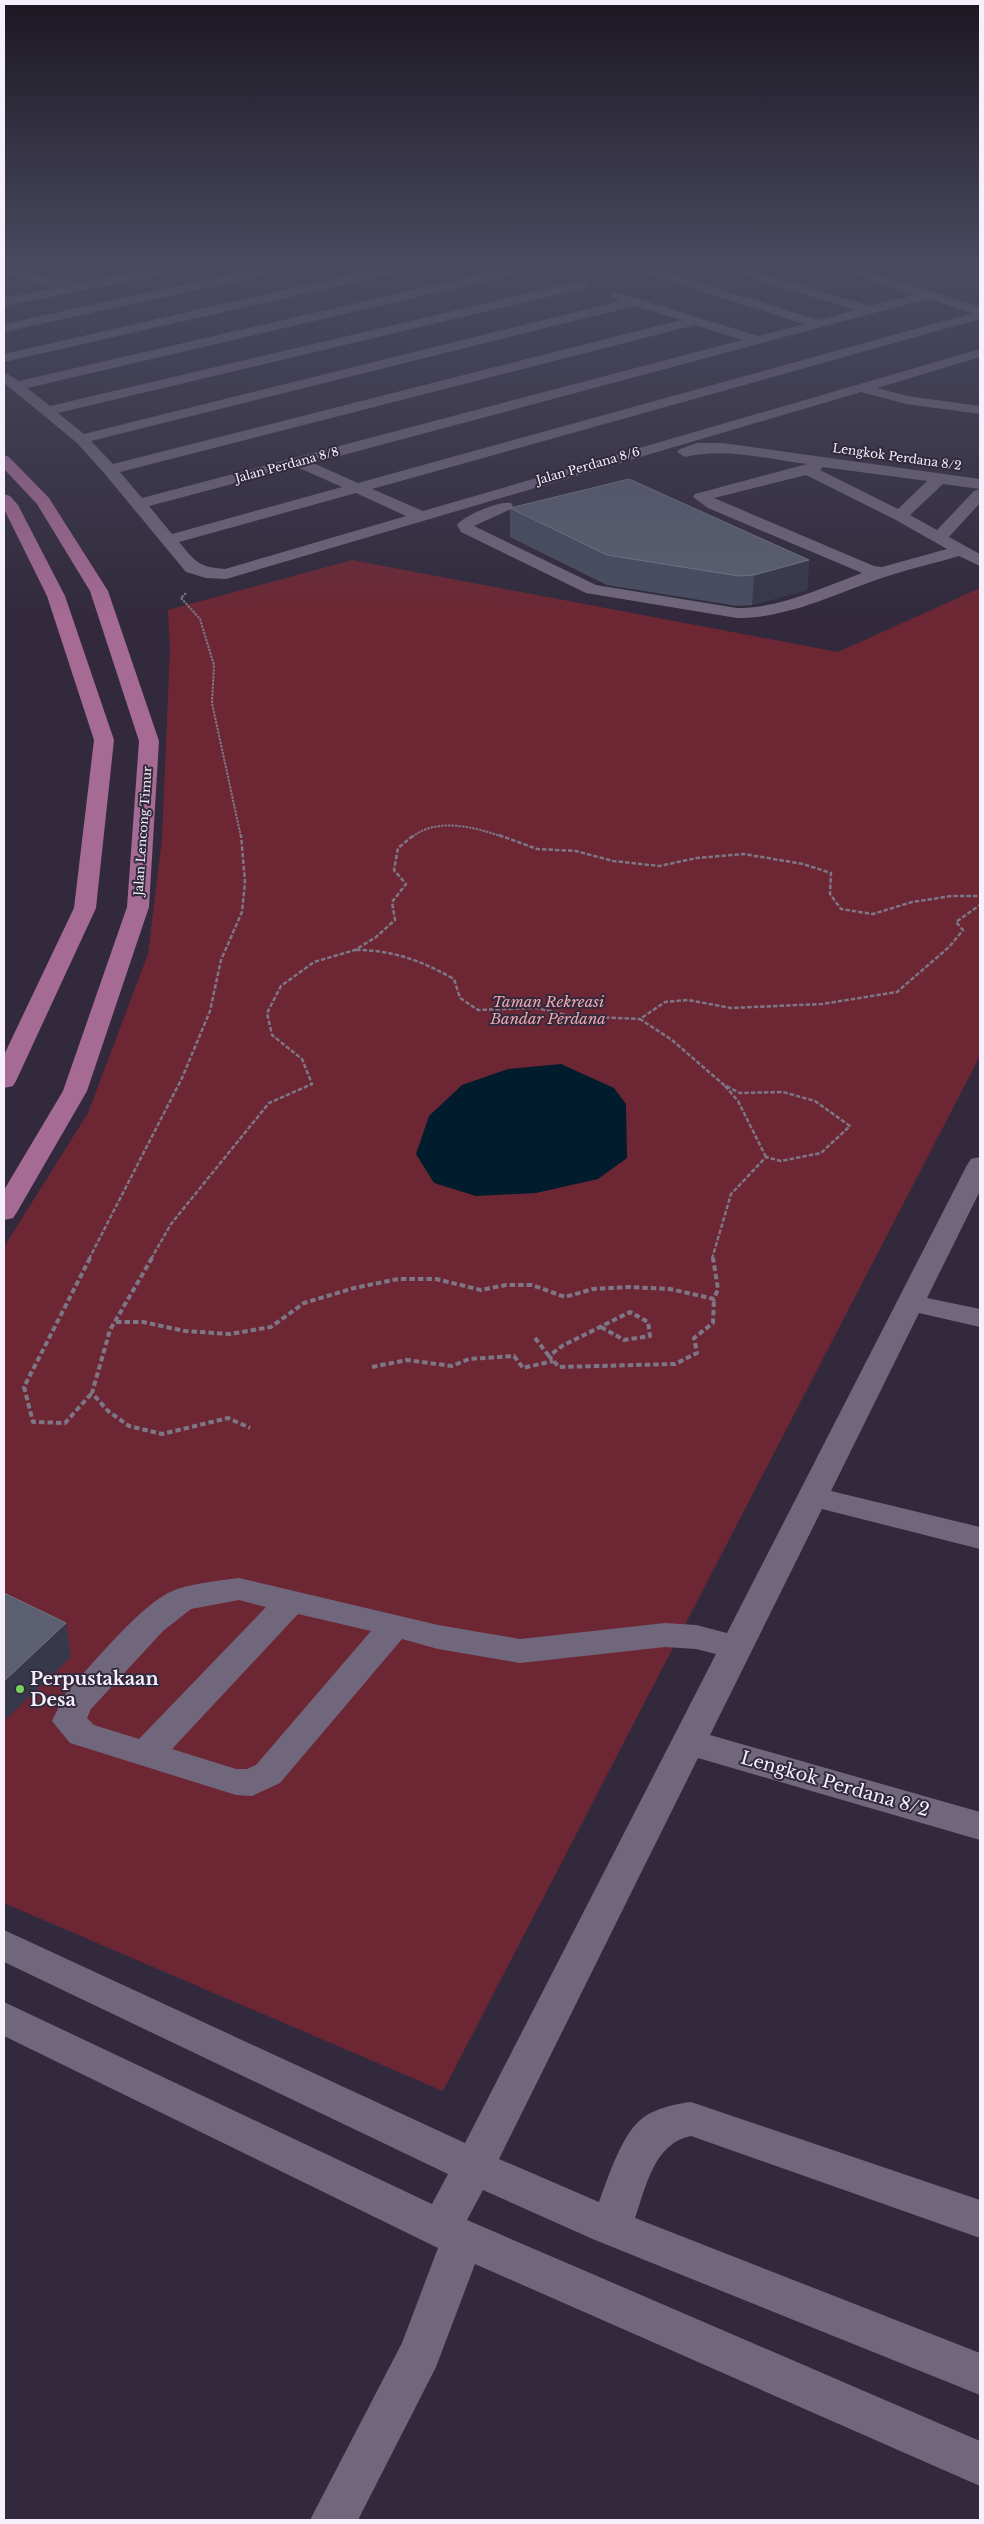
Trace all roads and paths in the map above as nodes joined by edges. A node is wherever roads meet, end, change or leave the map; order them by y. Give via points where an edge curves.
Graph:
1 (9, 380) edge
2 (43, 380) edge
3 (182, 380) edge
4 (247, 380) edge
5 (323, 380) edge
6 (465, 380) edge
7 (562, 380) edge
8 (609, 380) edge
9 (750, 380) edge
10 (776, 380) edge
11 (890, 380) edge
12 (792, 385) dead end
13 (16, 386) junction
14 (582, 387) junction
15 (862, 388) junction
16 (810, 391) dead end
17 (275, 392) junction
18 (828, 397) junction
19 (244, 400) junction
20 (511, 406) junction
21 (980, 410) edge
22 (47, 411) junction
23 (300, 423) junction
24 (726, 427) junction
25 (574, 429) junction
26 (753, 434) dead end
27 (592, 435) dead end
28 (81, 439) junction
29 (807, 444) dead end
30 (619, 445) dead end
31 (359, 446) junction
32 (738, 450) junction
33 (637, 452) junction
34 (4, 460) edge
35 (299, 462) junction
36 (824, 462) junction
37 (931, 462) dead end
38 (110, 470) junction
39 (808, 470) junction
40 (939, 479) junction
41 (980, 484) edge
42 (358, 489) junction
43 (980, 494) edge
44 (4, 499) edge
45 (140, 504) junction
46 (714, 505) junction
47 (688, 508) edge
48 (420, 516) junction
49 (900, 516) junction
50 (939, 537) junction
51 (169, 540) junction
52 (963, 550) junction
53 (980, 561) edge
54 (851, 564) junction
55 (814, 566) dead end
56 (882, 572) junction
57 (226, 574) junction
58 (980, 896) edge
59 (980, 905) edge
60 (355, 950) junction
61 (640, 1019) junction
62 (4, 1082) edge
63 (724, 1084) junction
64 (766, 1157) junction
65 (980, 1165) edge
66 (4, 1212) edge
67 (714, 1299) junction
68 (911, 1303) junction
69 (980, 1318) edge
70 (115, 1322) junction
71 (601, 1327) junction
72 (535, 1338) dead end
73 (549, 1356) junction
74 (553, 1361) junction
75 (372, 1367) dead end
76 (92, 1393) junction
77 (250, 1428) dead end
78 (813, 1497) junction
79 (980, 1538) edge
80 (292, 1600) junction
81 (395, 1625) junction
82 (737, 1648) junction
83 (689, 1742) junction
84 (146, 1754) junction
85 (980, 1826) edge
86 (4, 1945) edge
87 (4, 2018) edge
88 (474, 2167) junction
89 (980, 2219) edge
90 (610, 2227) junction
91 (452, 2234) junction
92 (980, 2374) edge
93 (980, 2464) edge
94 (333, 2520) edge

1 - 13 street
2 - 13 street
3 - 22 street
4 - 17 street
5 - 17 street
6 - 23 street
7 - 14 street
8 - 14 street, Jalan Perdana 8/8
9 - 25 street
10 - 12 street
11 - 15 street, Jalan Perdana 8/6
13 - 22 street
14 - 20 street, Jalan Perdana 8/8
15 - 18 street, Jalan Perdana 8/6
15 - 21 street via 906,400
16 - 18 street
17 - 19 street
18 - 24 street, Jalan Perdana 8/6
19 - 23 street
19 - 28 street
20 - 25 street
20 - 31 street, Jalan Perdana 8/8
22 - 28 street
23 - 31 street
23 - 38 street
24 - 26 street
24 - 32 street
24 - 33 street, Jalan Perdana 8/6
25 - 27 street
25 - 42 street
28 - 38 street
29 - 37 street, Lengkok Perdana 8/2
30 - 33 street
31 - 35 street, Jalan Perdana 8/8
32 - 36 street
32 - 56 street via 696,448 506,506 478,516 465,526 592,589 738,613 784,608
33 - 48 street, Jalan Perdana 8/6
34 - 66 highway, Jalan Lencong Timur via 43,501 99,591 149,741 138,907 74,1091
35 - 42 street
35 - 45 street, Jalan Perdana 8/8
36 - 39 street
36 - 40 street
38 - 45 street
39 - 46 street via 701,497
39 - 49 street
40 - 41 street
40 - 49 street
42 - 48 street
42 - 51 street
43 - 50 street
44 - 62 highway via 56,596 104,740 86,908
45 - 51 street
46 - 47 street
46 - 54 street
48 - 57 street, Jalan Perdana 8/6
49 - 50 street
50 - 52 street
51 - 57 street via 192,568
52 - 53 street
52 - 56 street
54 - 55 street via 828,568
54 - 56 street
57 - 76 path via 194,584 181,598 200,619 214,665 212,704 240,824 245,882 242,912 221,960 210,1011 182,1078 24,1387 33,1422 65,1422
58 - 60 path via 912,902 873,914 841,909 830,894 831,873 803,864 744,854 696,858 659,866 613,861 576,851 537,848 460,825 421,830 398,848 394,870 406,884 392,902 395,920
59 - 61 path via 956,922 963,930 949,947 897,992 822,1004 731,1008 688,1000 665,1002
60 - 61 path via 408,955 435,967 454,978 460,998 478,1010 536,1008 571,1016
60 - 70 path via 314,962 281,986 267,1013 272,1035 302,1059 312,1084 269,1103 263,1110 171,1224
61 - 63 path via 672,1040
63 - 64 path via 738,1100
63 - 64 path via 740,1093 783,1092 815,1101 850,1126 821,1153 781,1161
64 - 67 path via 731,1194 712,1260 718,1289
65 - 68 street
67 - 70 path via 670,1289 628,1286 593,1289 565,1297 532,1285 506,1285 481,1290 436,1279 398,1279 304,1303 270,1327 230,1334 185,1331 142,1322
67 - 74 path via 713,1323 694,1338 697,1353 675,1364 559,1367
68 - 69 street
68 - 78 street
70 - 76 path via 98,1364
71 - 71 path via 630,1312 648,1322 650,1336 630,1343
71 - 73 path
72 - 73 path
73 - 74 path
74 - 75 path via 523,1368 514,1356 469,1359 452,1366 407,1360
76 - 77 path via 108,1411 129,1426 162,1434 228,1418
78 - 79 street
78 - 82 street
80 - 81 street
80 - 84 street
80 - 84 street via 239,1589 209,1592 180,1601 151,1623 77,1703 69,1721 82,1734
81 - 82 street via 438,1637 520,1651 665,1635 696,1637
81 - 84 street via 268,1774 252,1783 236,1782
82 - 83 street
83 - 85 street, Lengkok Perdana 8/2
83 - 88 street
86 - 88 street
87 - 91 street
88 - 90 street
88 - 91 street
89 - 90 street via 691,2119 673,2122 655,2131 642,2150
90 - 92 street
91 - 93 street
91 - 94 street via 420,2352

